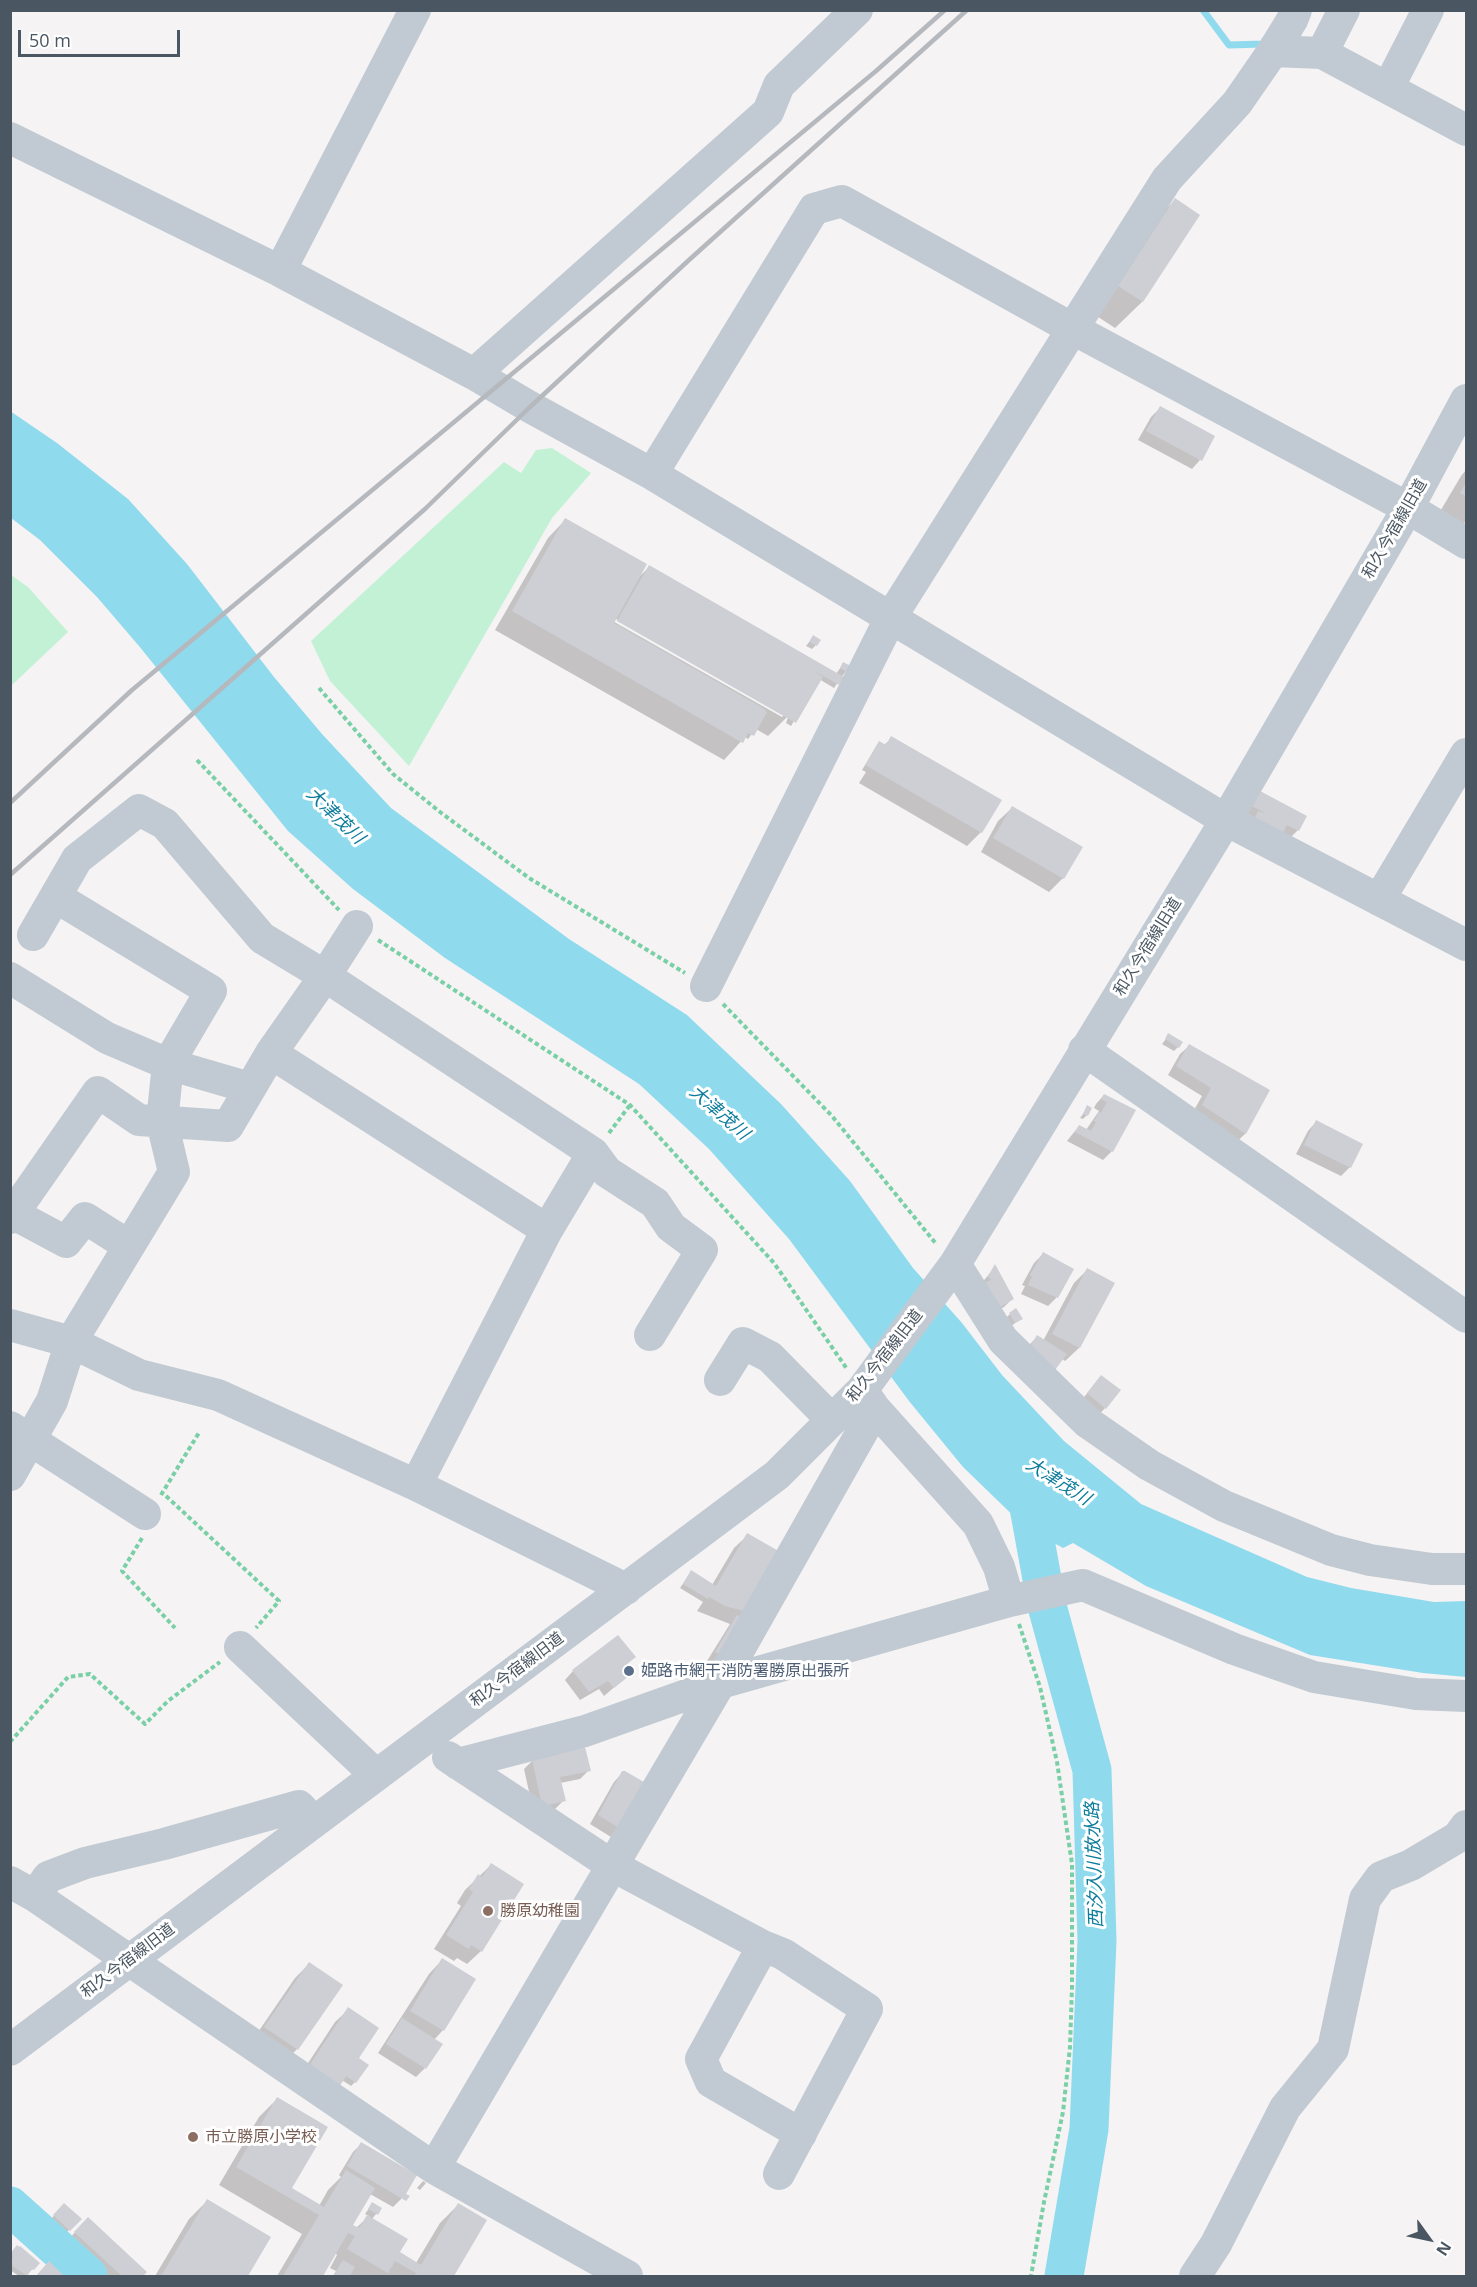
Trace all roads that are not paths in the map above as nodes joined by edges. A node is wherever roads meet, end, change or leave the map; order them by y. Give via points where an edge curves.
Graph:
1 (415, 10) edge
2 (857, 10) edge
3 (1296, 10) edge
4 (1344, 10) edge
5 (1428, 10) edge
6 (1273, 51) junction
7 (1322, 53) junction
8 (1388, 88) junction
9 (1467, 130) edge
10 (10, 138) edge
11 (280, 271) junction
12 (1073, 329) junction
13 (474, 374) junction
14 (1467, 400) edge
15 (652, 474) junction
16 (1408, 508) junction
17 (1467, 543) edge
18 (891, 617) junction
19 (1467, 754) edge
20 (1226, 820) junction
21 (56, 897) junction
22 (1379, 900) junction
23 (357, 926) road end
24 (33, 935) dead end
25 (1467, 945) edge
26 (325, 976) junction
27 (10, 978) edge
28 (706, 986) road end
29 (1084, 1050) junction
30 (271, 1053) junction
31 (168, 1064) junction
32 (250, 1089) junction
33 (162, 1122) junction
34 (593, 1153) junction
35 (11, 1215) edge
36 (547, 1230) junction
37 (129, 1246) junction
38 (956, 1264) junction
39 (1467, 1317) edge
40 (10, 1324) edge
41 (650, 1335) dead end
42 (71, 1342) junction
43 (720, 1380) dead end
44 (868, 1399) junction
45 (832, 1420) junction
46 (21, 1433) edge
47 (10, 1475) edge
48 (416, 1485) junction
49 (154, 1504) road end
50 (1467, 1569) edge
51 (626, 1589) junction
52 (1009, 1601) junction
53 (240, 1647) road end
54 (720, 1683) junction
55 (1467, 1696) edge
56 (423, 1740) junction
57 (458, 1764) junction
58 (376, 1775) junction
59 (314, 1822) junction
60 (1467, 1826) edge
61 (613, 1866) junction
62 (23, 1889) edge
63 (762, 1946) junction
64 (129, 1960) junction
65 (10, 2050) edge
66 (801, 2134) junction
67 (434, 2168) junction
68 (779, 2174) dead end
69 (627, 2277) edge
70 (1195, 2277) edge

1 - 11 street
2 - 13 street via 779,85 768,112
3 - 6 street
4 - 7 street
5 - 8 street
6 - 7 street
6 - 12 street via 1237,103 1167,179
7 - 8 street
8 - 9 street
10 - 11 street
11 - 13 street
12 - 15 street via 842,201 814,209
12 - 16 street
12 - 18 street
13 - 15 street
14 - 16 street, 和久今宿線旧道
15 - 18 street
16 - 17 street
16 - 20 street, 和久今宿線旧道
18 - 20 street
18 - 28 street
19 - 22 street
20 - 22 street
20 - 29 street, 和久今宿線旧道
21 - 24 street
21 - 26 street via 77,859 139,810 165,824 262,938
21 - 31 street via 211,991
22 - 25 street
23 - 26 street
26 - 30 street
26 - 34 street
27 - 31 street via 108,1038
29 - 38 street, 和久今宿線旧道
29 - 39 street
30 - 32 street
30 - 36 street
31 - 32 street
31 - 33 street
32 - 33 street via 228,1126
33 - 35 street via 139,1120 98,1092
33 - 37 street via 174,1172
34 - 36 street
34 - 41 street via 607,1172 655,1203 671,1227 702,1250
35 - 37 street via 66,1242 85,1218
36 - 48 street
37 - 42 street
38 - 44 street, 和久今宿線旧道
38 - 50 street via 1003,1341 1088,1422 1149,1465 1224,1506 1331,1550 1432,1569
40 - 42 street
42 - 46 street via 52,1401
42 - 48 street via 139,1375 218,1395
43 - 45 street via 743,1343 770,1357
44 - 45 street, 和久今宿線旧道
44 - 52 street via 978,1524 999,1566
44 - 54 street
45 - 51 street, 和久今宿線旧道 via 777,1475
46 - 47 street
46 - 49 street
48 - 51 street
51 - 56 street, 和久今宿線旧道
52 - 54 street
52 - 55 street via 1083,1585 1234,1649 1314,1677 1416,1694
53 - 58 street
54 - 57 street via 585,1731
54 - 61 street
56 - 57 street
56 - 58 street, 和久今宿線旧道
57 - 61 street
58 - 59 street, 和久今宿線旧道
59 - 62 street via 299,1806 85,1863
59 - 64 street, 和久今宿線旧道
60 - 70 street via 1449,1843 1382,1877 1365,1899 1333,2049 1285,2108 1216,2244
61 - 63 street
61 - 67 street
62 - 64 street
63 - 66 street via 701,2059 711,2082
63 - 66 street via 783,1954 867,2009
64 - 65 street, 和久今宿線旧道
64 - 67 street
66 - 68 street
67 - 69 street

